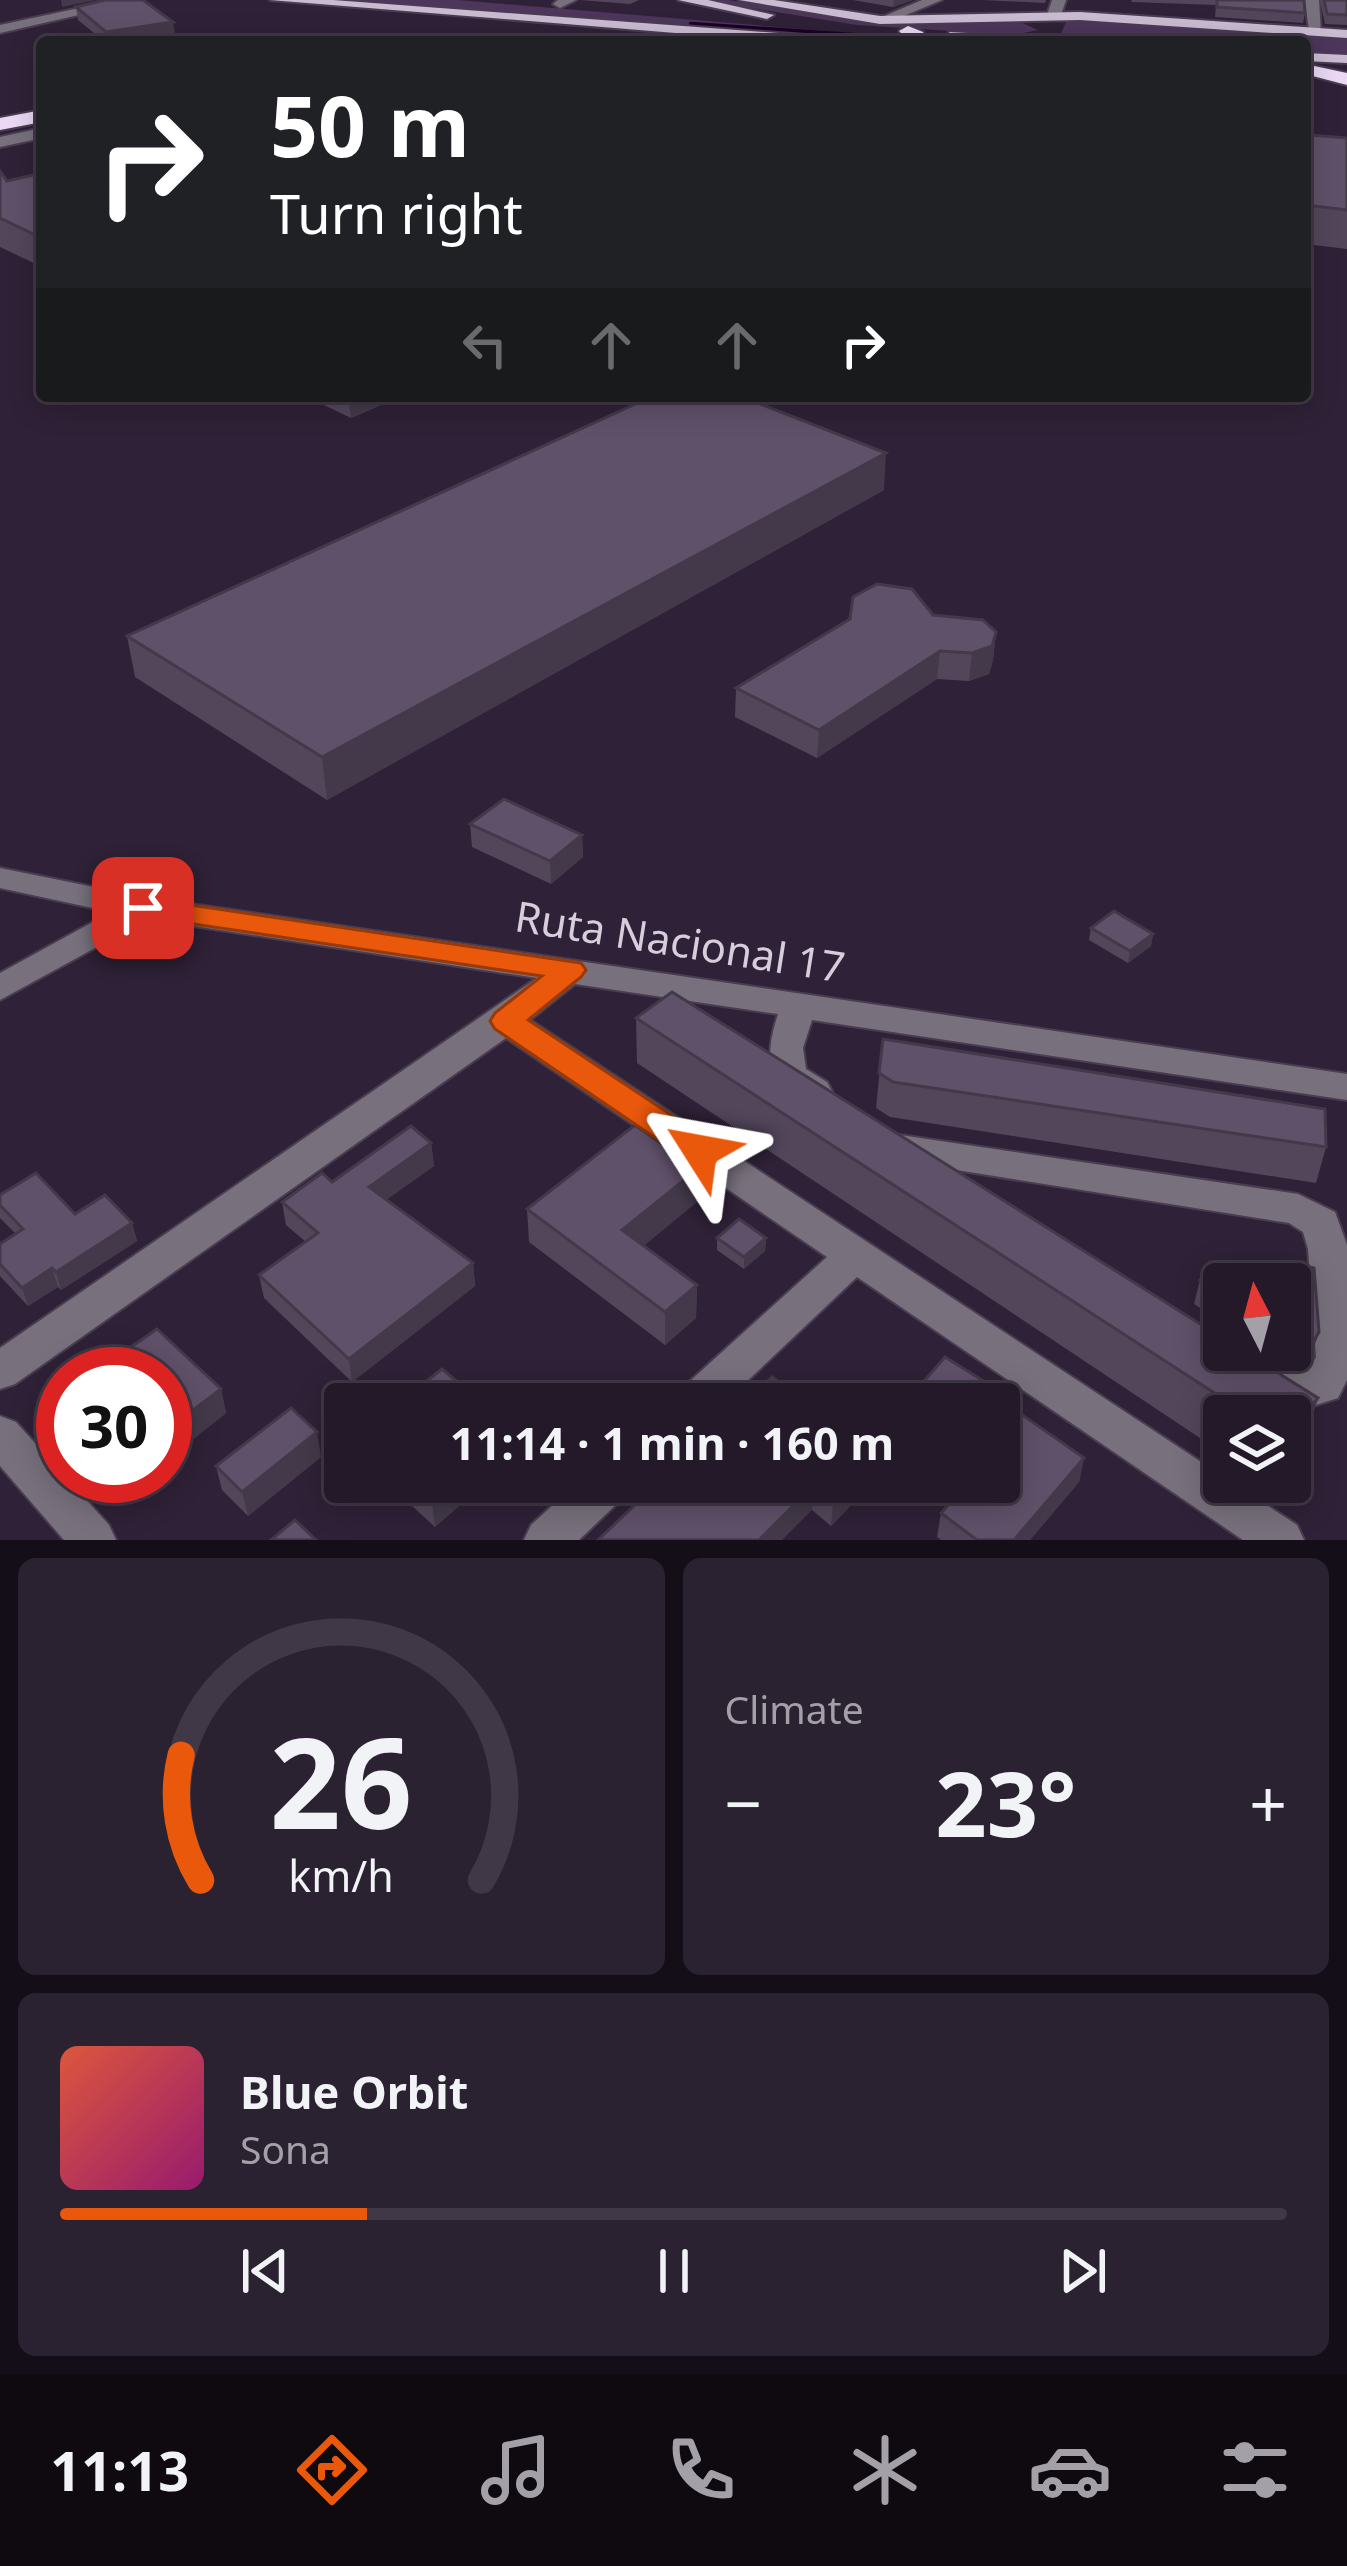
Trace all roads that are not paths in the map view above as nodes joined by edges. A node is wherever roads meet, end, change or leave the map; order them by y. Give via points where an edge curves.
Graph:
1 (137, 0) edge
2 (278, 0) edge
3 (505, 0) edge
4 (685, 0) edge
5 (746, 0) edge
6 (935, 0) edge
7 (1312, 0) edge
8 (565, 2) edge
9 (791, 22) junction
10 (598, 23) junction
11 (916, 25) edge
12 (1048, 25) edge
13 (0, 29) edge
14 (1316, 31) junction
15 (1347, 34) edge
16 (617, 36) edge
17 (767, 36) edge
18 (1311, 57) edge
19 (1347, 59) edge
20 (1311, 71) edge
21 (1311, 82) edge
22 (1347, 82) edge
23 (36, 117) edge
24 (0, 124) edge
25 (36, 134) edge
26 (0, 142) edge
27 (0, 878) edge
28 (143, 908) junction
29 (570, 970) junction
30 (0, 988) edge
31 (800, 1005) junction
32 (506, 1021) junction
33 (1347, 1087) edge
34 (900, 1148) junction
35 (978, 1200) edge
36 (855, 1255) junction
37 (0, 1371) edge
38 (1241, 1371) edge
39 (717, 1383) edge
40 (0, 1435) edge
41 (587, 1503) edge
42 (93, 1540) edge
43 (547, 1540) edge
44 (1281, 1540) edge

1 - 13 street
2 - 10 main road
3 - 8 main road
4 - 9 main road
5 - 11 main road
6 - 11 street
7 - 14 street
8 - 9 main road
9 - 11 main road
10 - 16 main road
10 - 17 main road
11 - 12 main road
11 - 12 main road via 1005,16
12 - 14 main road
14 - 15 main road
18 - 19 main road
20 - 22 highway
21 - 22 highway
23 - 24 highway
25 - 26 street
27 - 28 street, Ruta Nacional 17
28 - 29 street, Ruta Nacional 17
28 - 30 street
29 - 31 street, Ruta Nacional 17
29 - 32 street
31 - 33 street, Ruta Nacional 17
31 - 34 street via 785,1048 789,1075
32 - 36 street
32 - 37 street
34 - 35 street
34 - 38 street via 1298,1209 1321,1223 1337,1358 1322,1385 1297,1393
36 - 39 street
36 - 44 street
40 - 42 street
41 - 43 street

